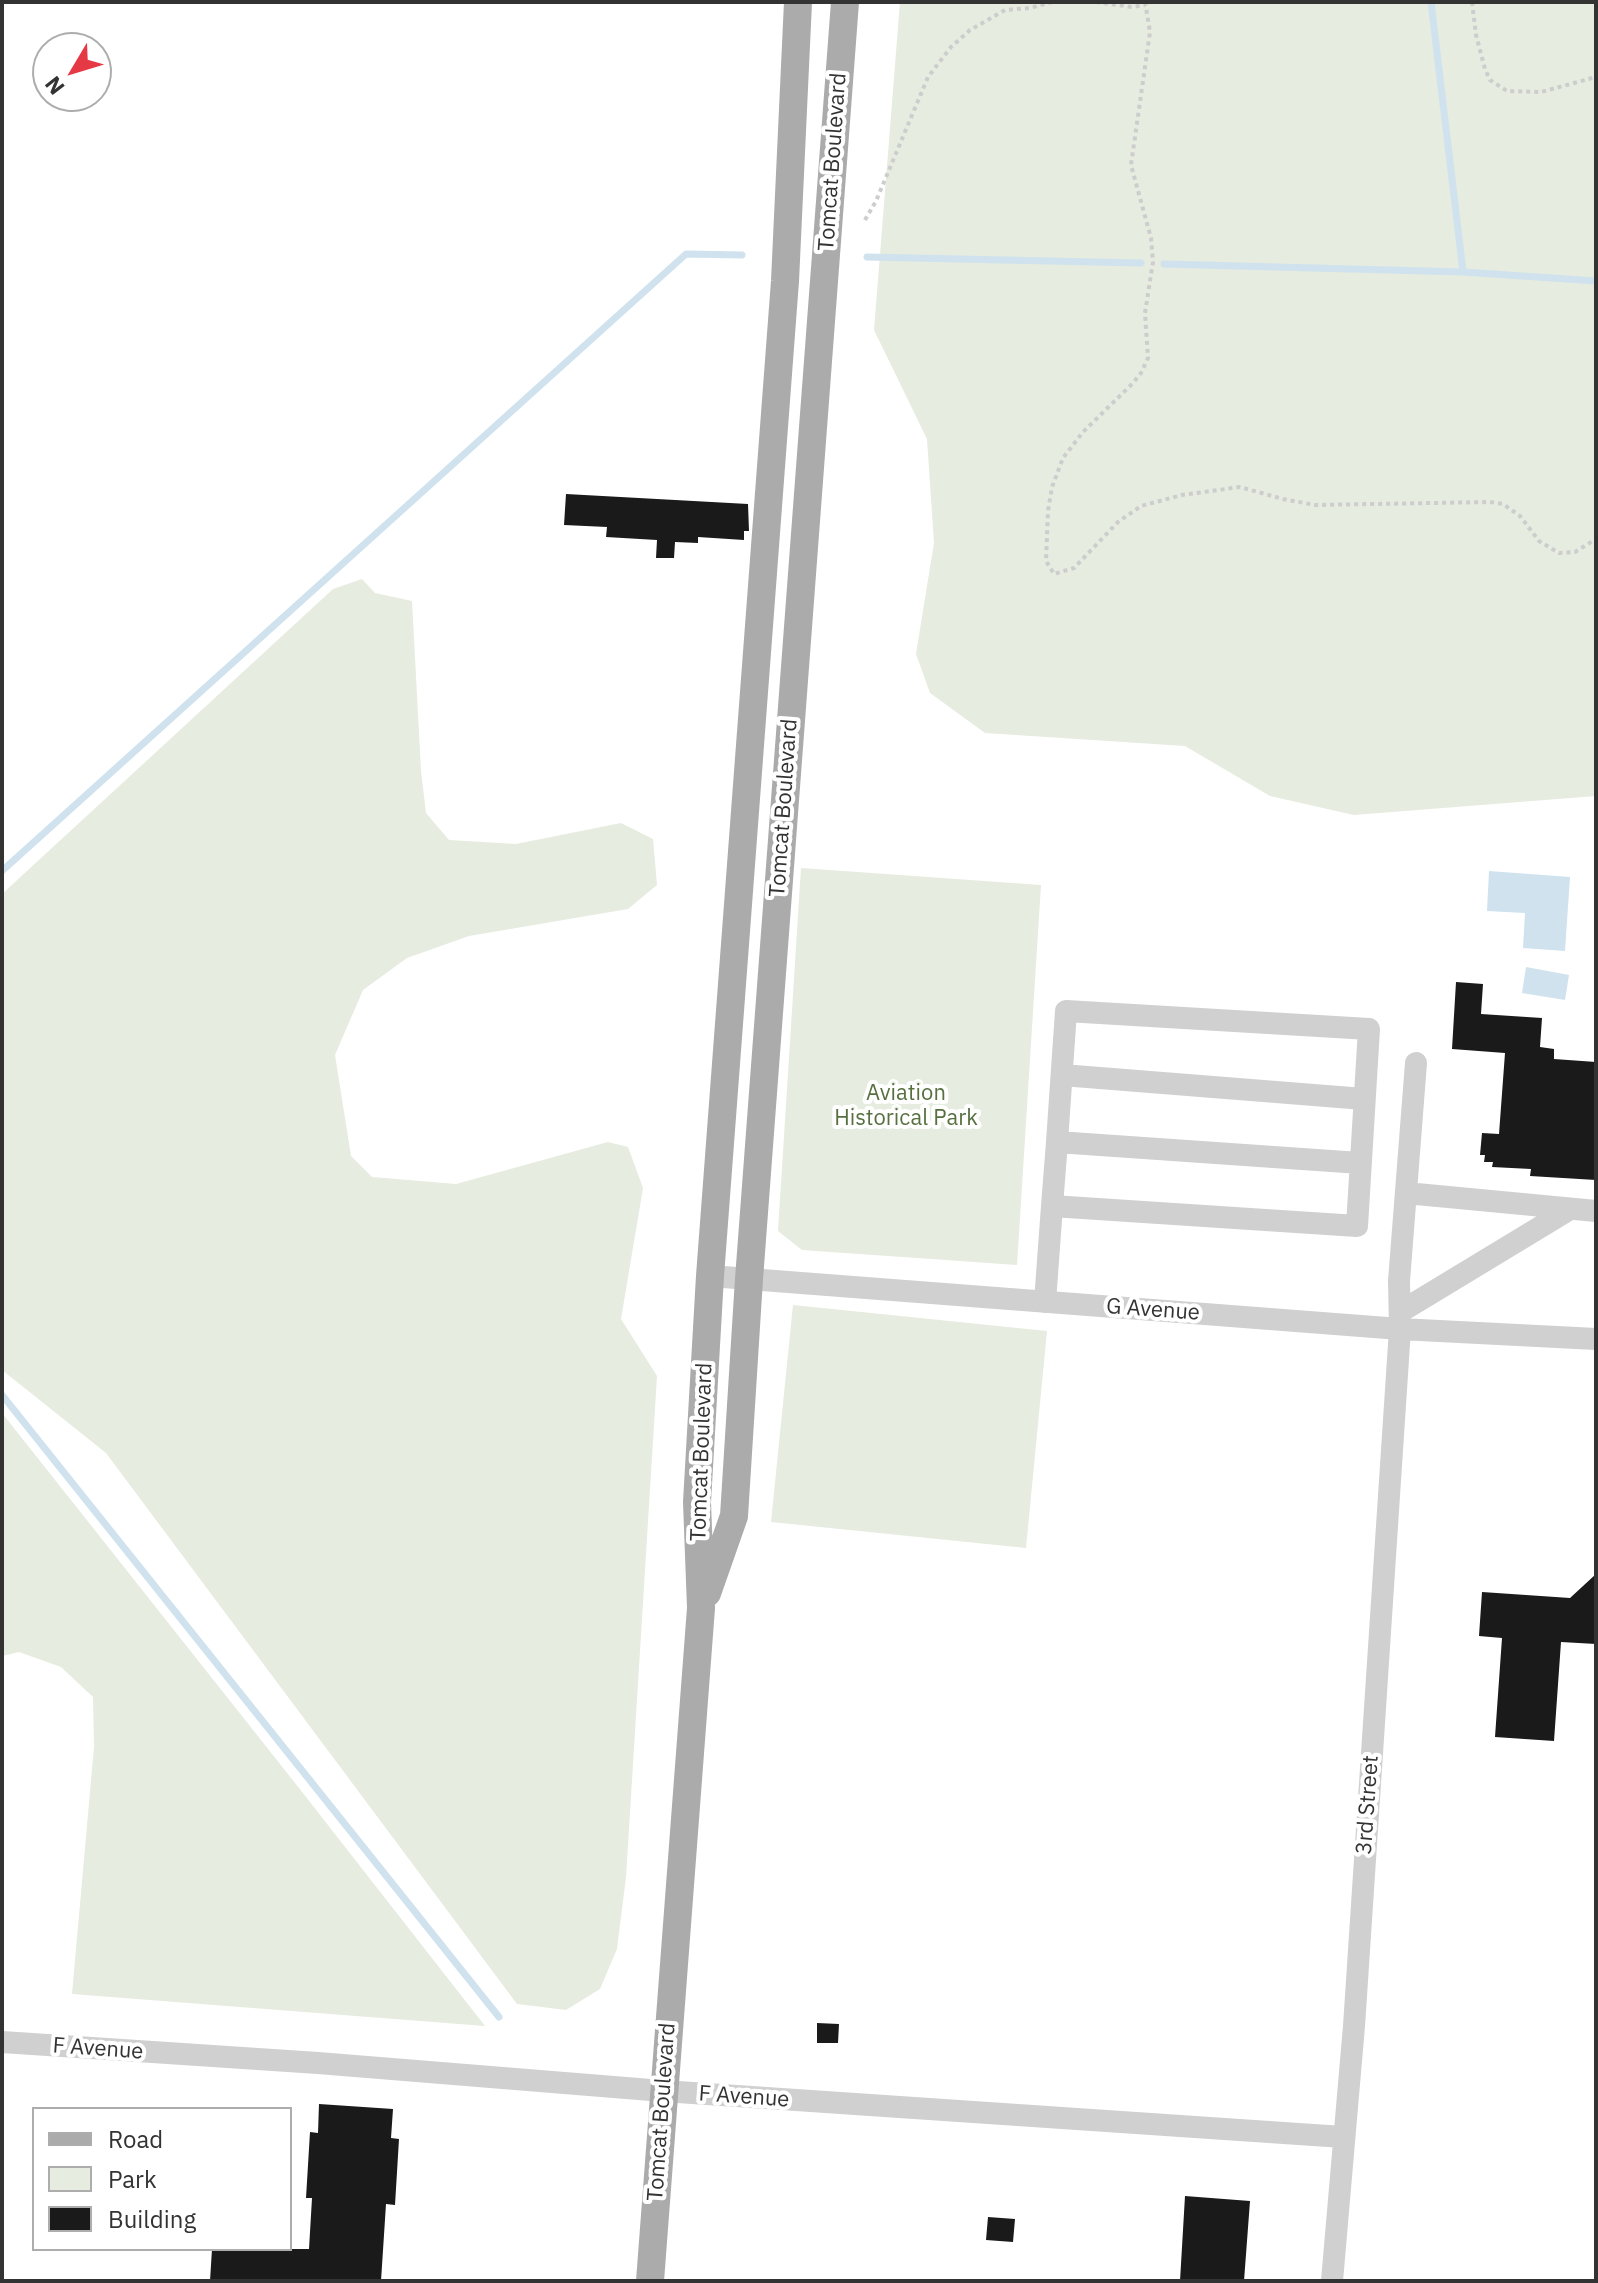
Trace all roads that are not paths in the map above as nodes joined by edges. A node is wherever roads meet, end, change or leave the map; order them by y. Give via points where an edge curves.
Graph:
1 (798, 2) edge
2 (845, 2) edge
3 (1416, 1063) dead end
4 (1062, 1075) junction
5 (1364, 1099) junction
6 (1057, 1142) junction
7 (1360, 1163) junction
8 (1406, 1193) junction
9 (1052, 1206) junction
10 (1570, 1209) junction
11 (1596, 1211) edge
12 (710, 1276) junction
13 (749, 1279) junction
14 (1045, 1302) junction
15 (1400, 1320) junction
16 (1596, 1339) edge
17 (701, 1608) junction
18 (2, 2042) edge
19 (663, 2091) junction
20 (1343, 2137) junction
21 (650, 2281) edge
22 (1332, 2281) edge

1 - 12 main road, Tomcat Boulevard via 785,281
2 - 13 main road, Tomcat Boulevard
3 - 8 street, 3rd Street
4 - 5 street
4 - 5 street via 1066,1011 1369,1029
4 - 6 street
5 - 7 street
6 - 7 street
6 - 9 street
7 - 9 street via 1357,1226
8 - 10 street
8 - 15 street, 3rd Street
9 - 14 street
10 - 11 street
10 - 15 street
12 - 13 street, G Avenue
12 - 17 main road, Tomcat Boulevard via 697,1502
13 - 14 street, G Avenue
13 - 17 main road, Tomcat Boulevard via 734,1516
14 - 15 street, G Avenue
15 - 16 street, G Avenue
15 - 20 street, 3rd Street
17 - 19 main road, Tomcat Boulevard
18 - 19 street, F Avenue
19 - 20 street, F Avenue
19 - 21 main road, Tomcat Boulevard
20 - 22 street, 3rd Street

